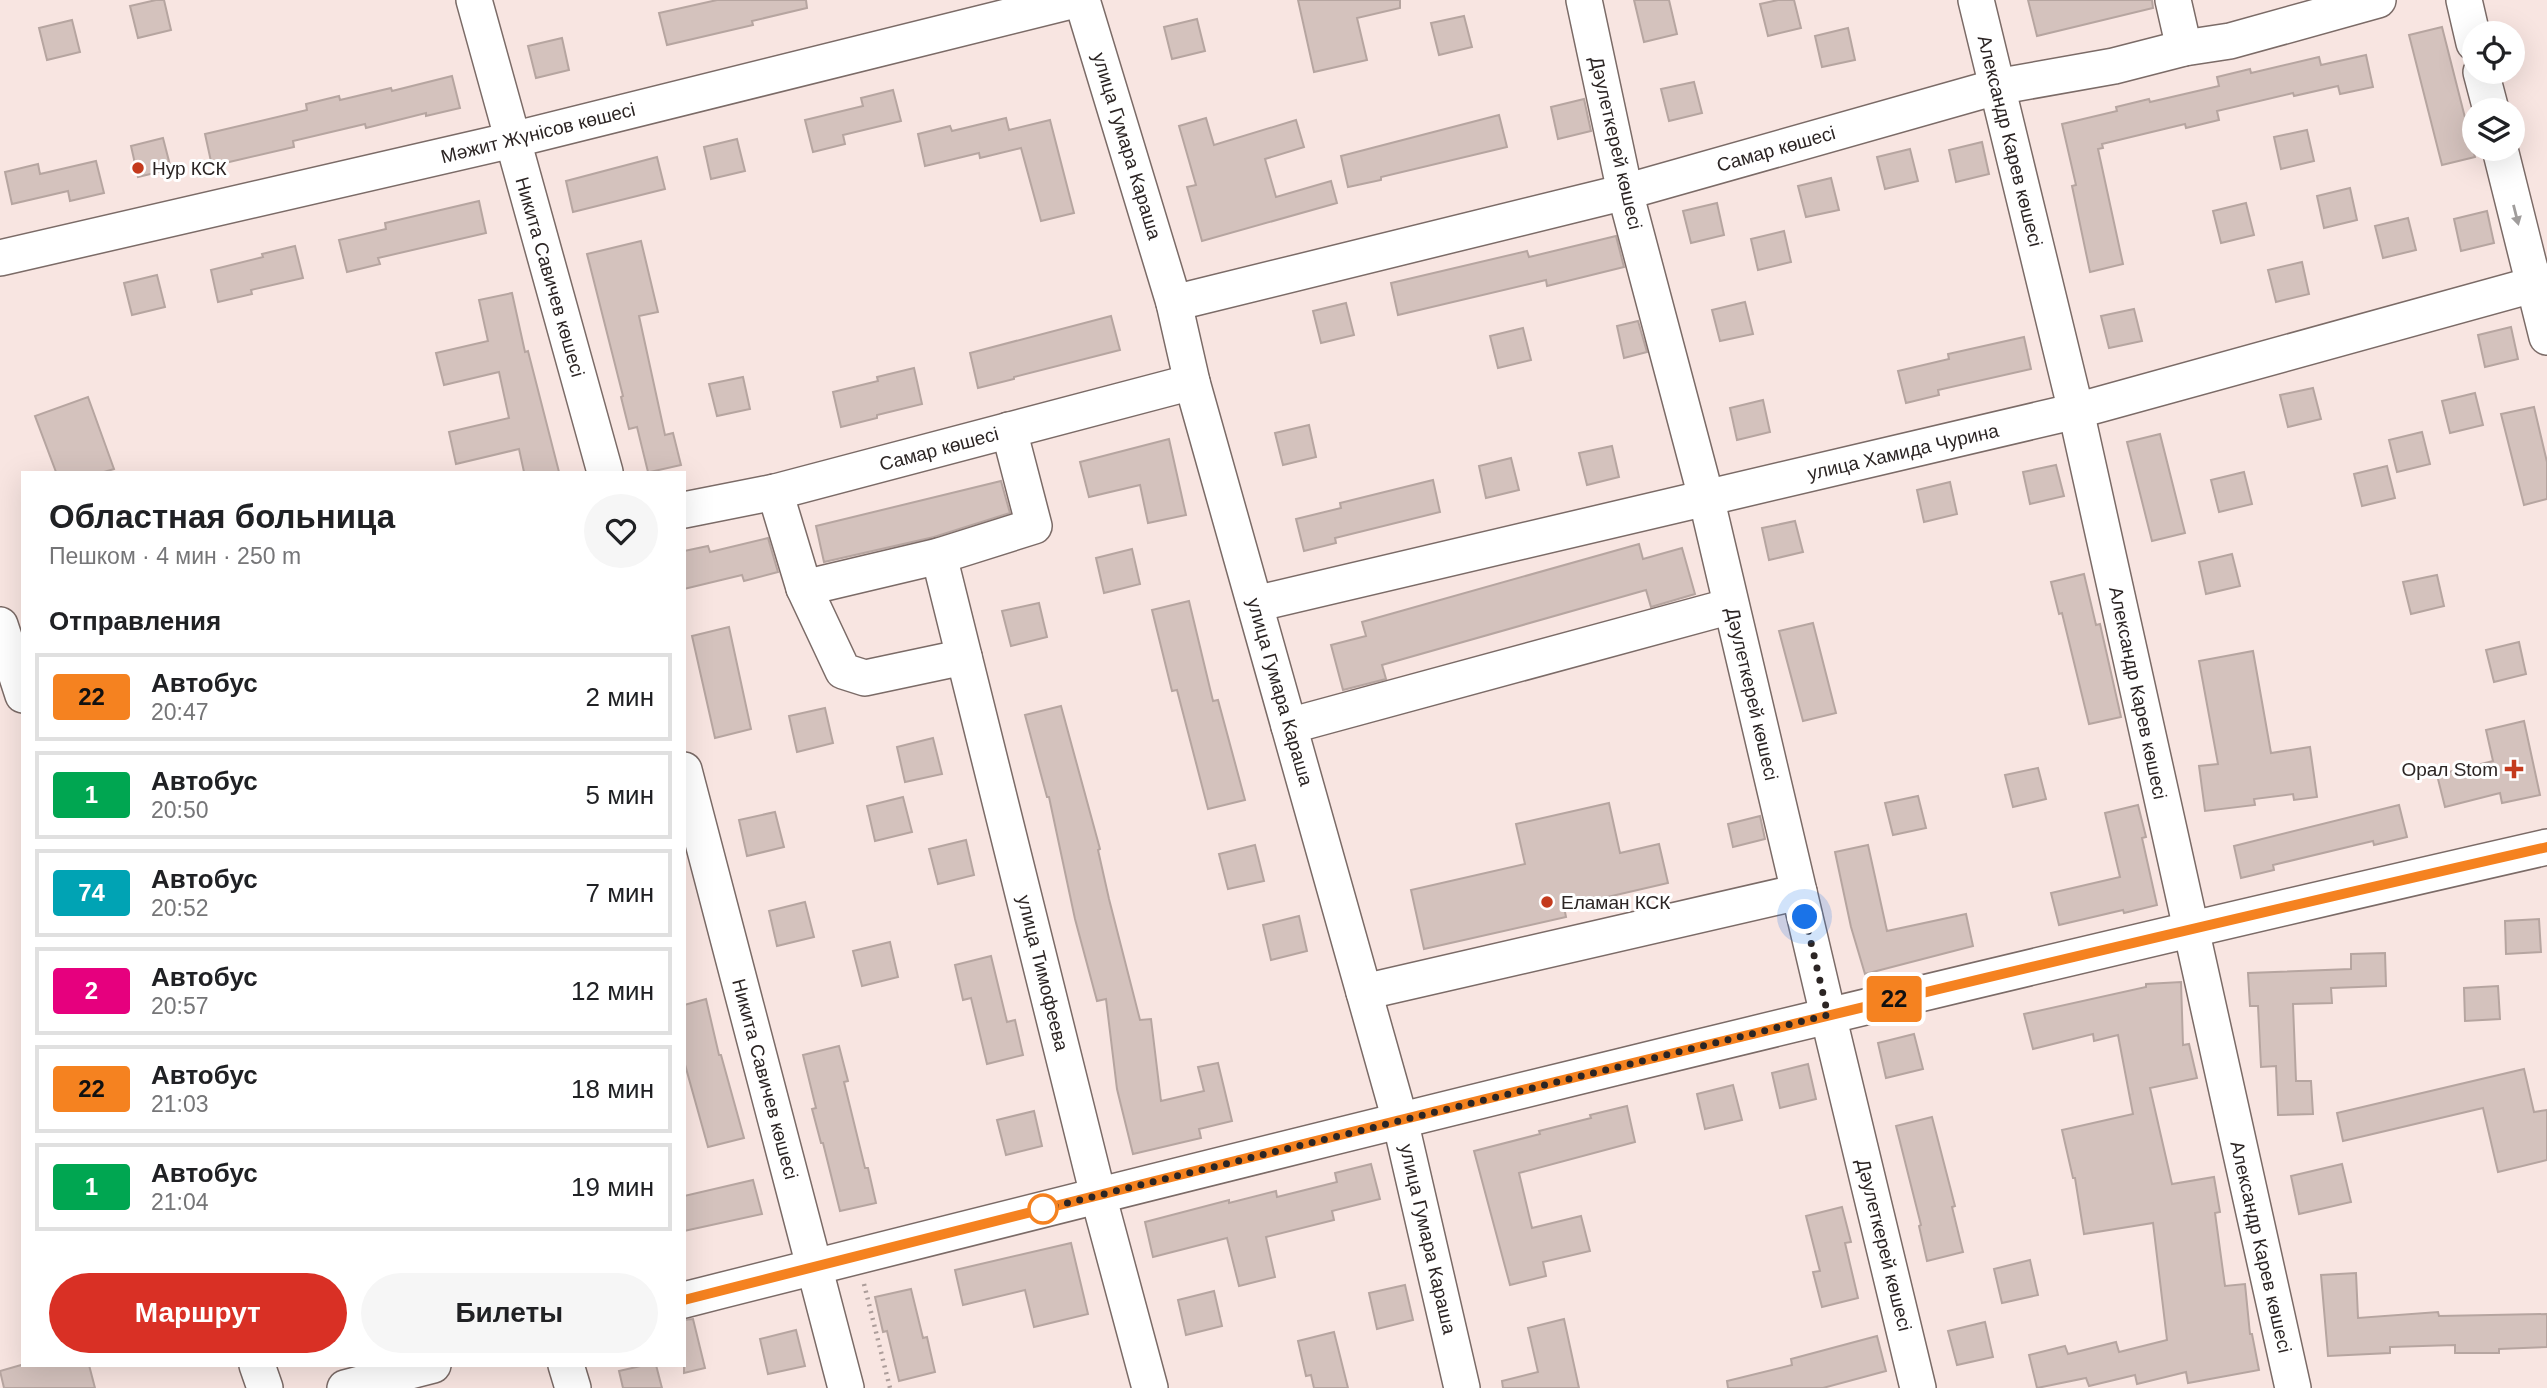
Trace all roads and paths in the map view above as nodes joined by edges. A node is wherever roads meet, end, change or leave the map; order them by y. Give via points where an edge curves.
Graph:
1 (474, 0) edge
2 (1075, 0) edge
3 (1082, 0) edge
4 (1584, 0) edge
5 (1976, 0) edge
6 (2173, 0) edge
7 (2377, 0) edge
8 (2464, 0) edge
9 (2469, 21) edge
10 (2184, 48) junction
11 (1996, 87) junction
12 (512, 140) junction
13 (2504, 161) edge
14 (1625, 192) junction
15 (0, 258) edge
16 (2540, 282) edge
17 (1174, 303) junction
18 (2547, 337) edge
19 (1192, 382) junction
20 (2076, 411) junction
21 (1009, 430) junction
22 (605, 471) edge
23 (775, 492) junction
24 (1706, 498) junction
25 (686, 510) edge
26 (939, 556) junction
27 (804, 588) junction
28 (1255, 604) junction
29 (1731, 606) junction
30 (0, 625) edge
31 (964, 657) junction
32 (16, 689) edge
33 (1289, 726) junction
34 (686, 779) edge
35 (2547, 847) edge
36 (1799, 892) junction
37 (2190, 928) junction
38 (1364, 992) junction
39 (1828, 1015) junction
40 (1400, 1120) junction
41 (1098, 1195) junction
42 (857, 1256) junction
43 (815, 1267) junction
44 (686, 1299) edge
45 (258, 1367) edge
46 (425, 1367) edge
47 (567, 1367) edge
48 (265, 1388) edge
49 (345, 1388) edge
50 (573, 1388) edge
51 (846, 1388) edge
52 (890, 1388) edge
53 (1150, 1388) edge
54 (1462, 1388) edge
55 (1919, 1388) edge
56 (2293, 1388) edge

1 - 12 street, Никита Савичев көшесі
2 - 12 street, Мәжит Жүнісов көшесі
3 - 17 street, улица Гумара Караша
4 - 14 street, Дәулеткерей көшесі
5 - 11 street, Александр Карев көшесі
6 - 10 street
7 - 10 street, Самар көшесі via 2230,41
8 - 9 street
10 - 11 street, Самар көшесі
11 - 14 street, Самар көшесі
11 - 20 street, Александр Карев көшесі
12 - 15 street, Мәжит Жүнісов көшесі
12 - 22 street, Никита Савичев көшесі
13 -> 16 street
14 - 17 street, Самар көшесі
14 - 24 street, Дәулеткерей көшесі
16 - 18 street
16 - 20 street, улица Хамида Чурина
17 - 19 street, улица Гумара Караша
19 - 21 street, Самар көшесі
19 - 28 street, улица Гумара Караша
20 - 24 street, улица Хамида Чурина
20 - 37 street, Александр Карев көшесі
21 - 23 street, Самар көшесі
21 - 26 street via 1034,526
23 - 25 street, Самар көшесі
23 - 27 street
24 - 28 street, улица Хамида Чурина
24 - 29 street, Дәулеткерей көшесі
26 - 27 street
26 - 31 street, улица Тимофеева
27 - 31 street via 843,671 865,678
28 - 33 street, улица Гумара Караша
29 - 33 street
29 - 36 street, Дәулеткерей көшесі
30 - 32 street
31 - 41 street, улица Тимофеева
33 - 38 street, улица Гумара Караша
34 - 43 street, Никита Савичев көшесі
35 - 37 street
36 - 38 street
36 - 39 street, Дәулеткерей көшесі
37 - 39 street
37 - 56 street, Александр Карев көшесі
38 - 40 street, улица Гумара Караша
39 - 40 street
39 - 55 street, Дәулеткерей көшесі
40 - 41 street
40 - 54 street, улица Гумара Караша
41 - 42 street
41 - 53 street, улица Тимофеева
42 - 43 street
42 - 52 path
43 - 44 street
43 - 51 street, Никита Савичев көшесі
45 - 48 street
46 - 49 street
47 - 50 street

